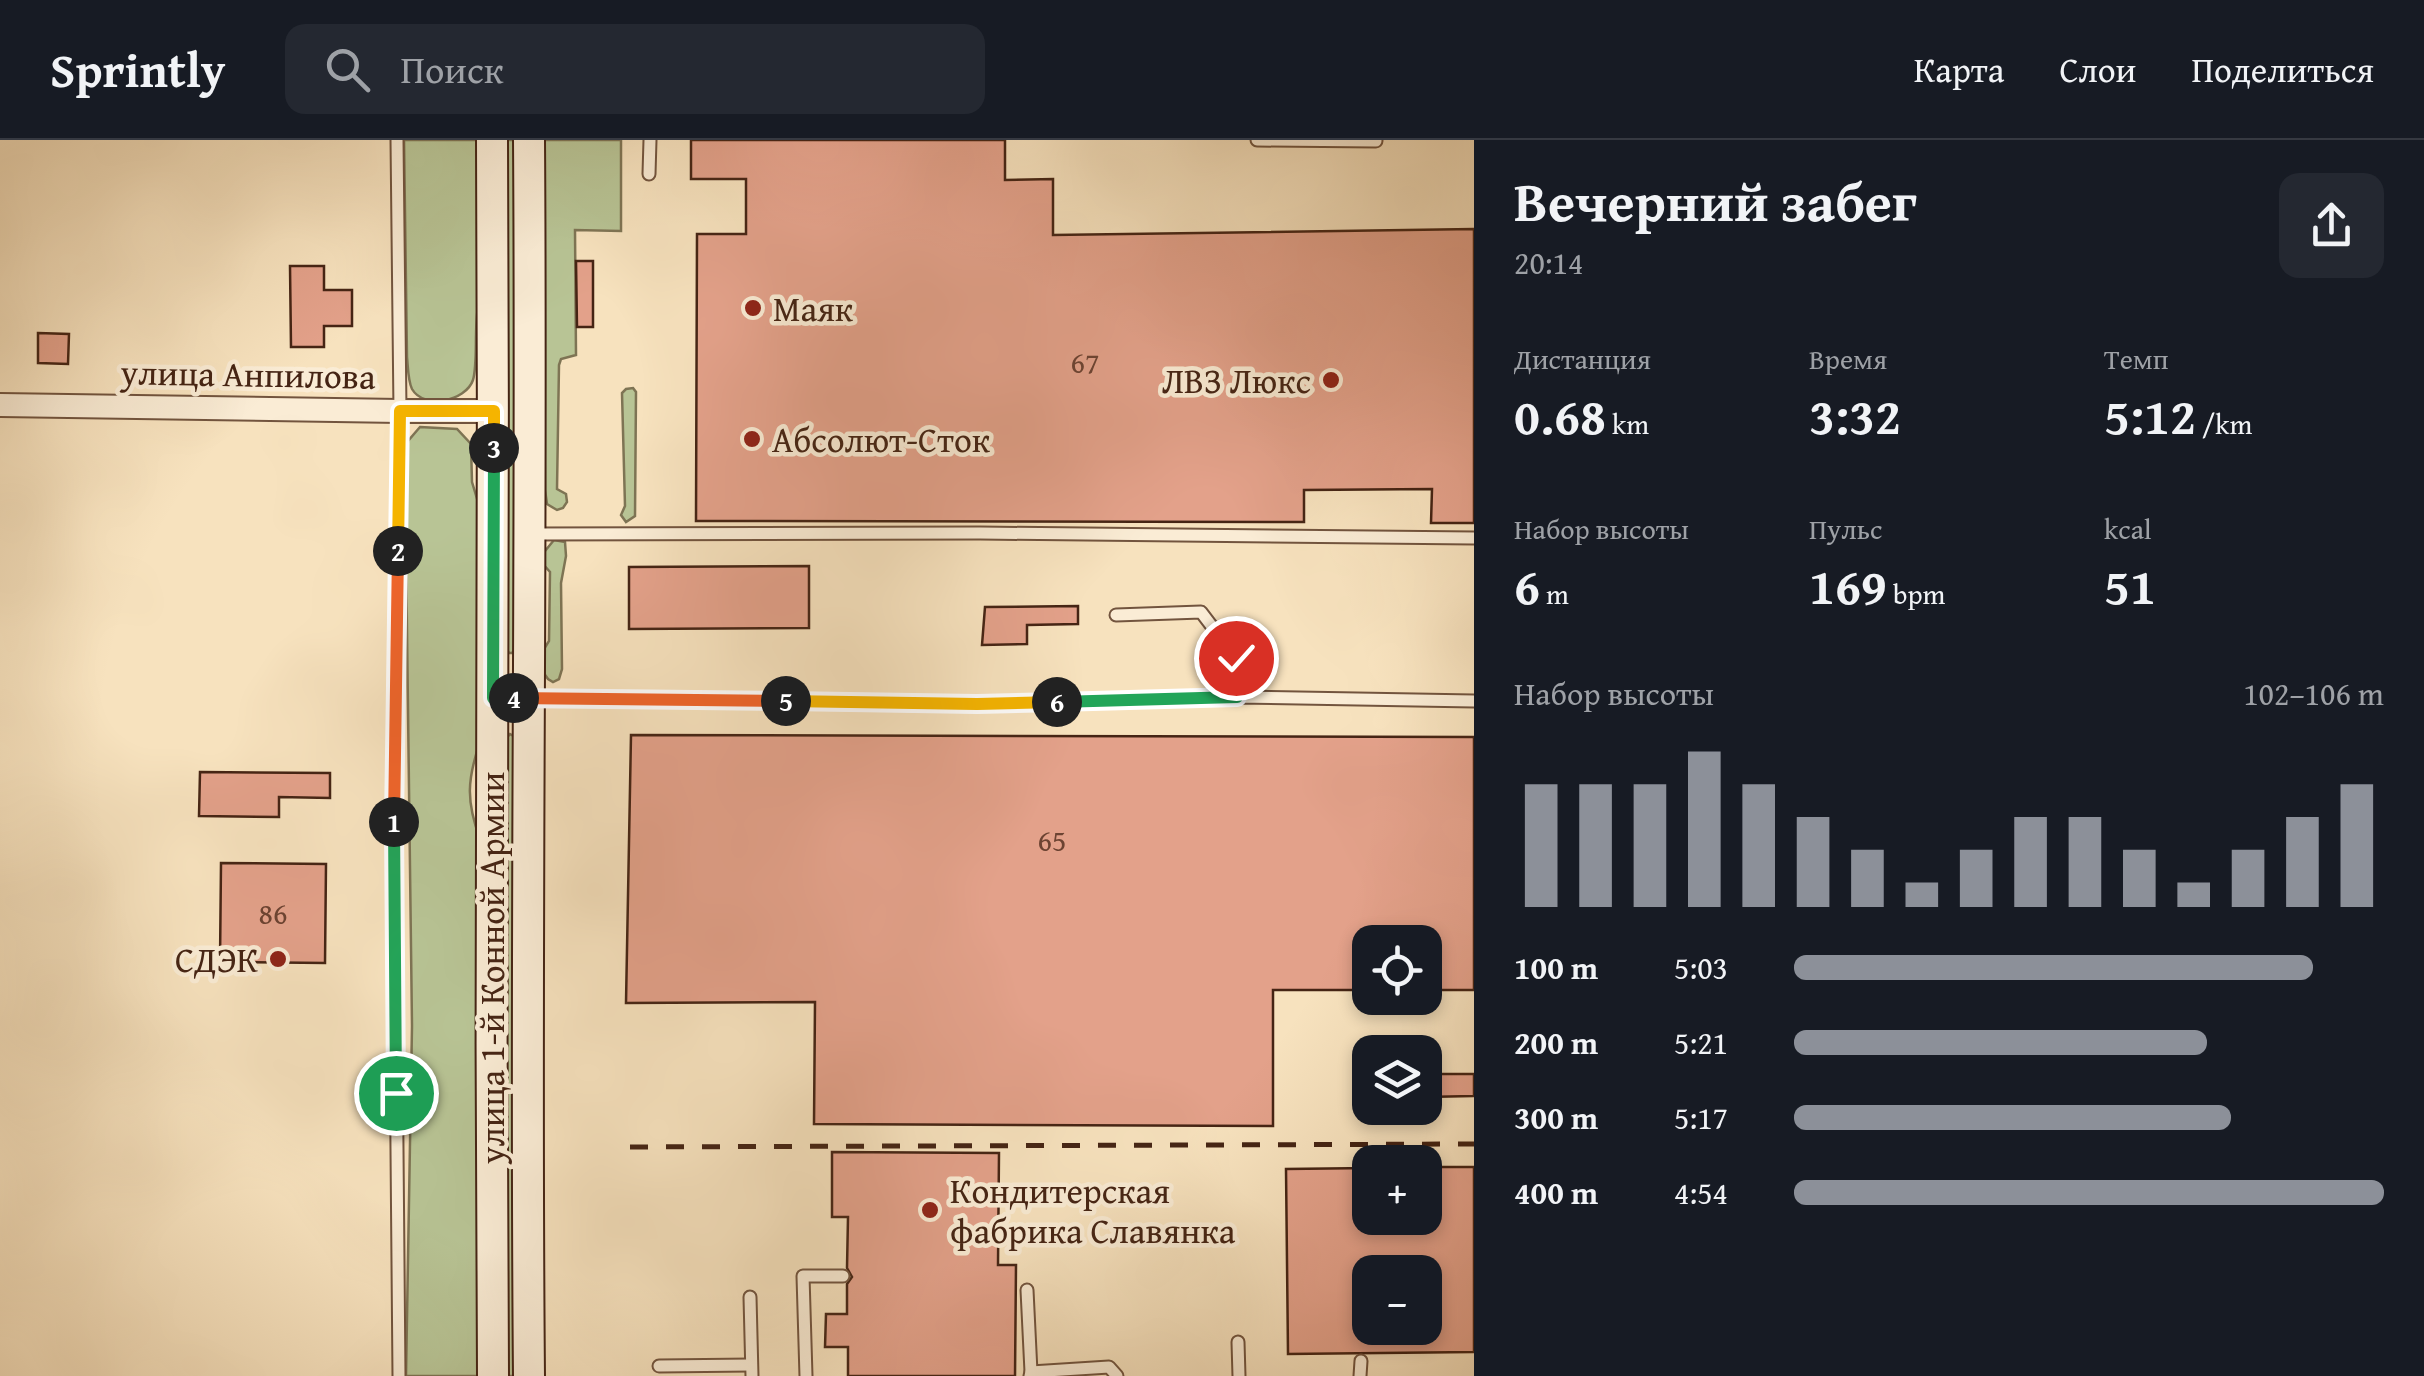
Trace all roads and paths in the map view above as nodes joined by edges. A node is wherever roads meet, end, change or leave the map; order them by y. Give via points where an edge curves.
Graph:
1 (397, 140) edge
2 (492, 140) edge
3 (528, 140) edge
4 (650, 140) edge
5 (1258, 140) edge
6 (1268, 140) edge
7 (1376, 141) edge
8 (650, 174) dead end
9 (0, 405) edge
10 (400, 411) junction
11 (494, 411) junction
12 (530, 534) junction
13 (1474, 538) edge
14 (1116, 615) dead end
15 (1237, 697) junction
16 (493, 698) junction
17 (530, 698) junction
18 (1474, 701) edge
19 (843, 1276) dead end
20 (1027, 1290) dead end
21 (750, 1297) dead end
22 (1238, 1342) dead end
23 (1361, 1361) dead end
24 (659, 1366) dead end
25 (752, 1370) edge
26 (1031, 1374) edge
27 (398, 1376) edge
28 (493, 1376) edge
29 (529, 1376) edge
30 (806, 1376) edge
31 (1117, 1376) edge
32 (1239, 1376) edge
33 (1360, 1376) edge

1 - 10 lane
2 - 11 main road, улица 1-й Конной Армии
3 - 12 main road, улица 1-й Конной Армии
4 - 8 lane
5 - 6 lane
6 - 7 lane
9 - 10 street, улица Анпилова
10 - 11 street, улица Анпилова
10 - 27 lane via 394,811
11 - 16 main road, улица 1-й Конной Армии
12 - 13 lane
12 - 17 main road, улица 1-й Конной Армии
14 - 15 lane via 1200,612 1236,658
15 - 17 lane via 977,704
15 - 18 lane
16 - 17 main road
16 - 28 main road, улица 1-й Конной Армии
17 - 29 main road, улица 1-й Конной Армии
19 - 30 lane via 804,1276
20 - 26 lane
21 - 25 lane
22 - 32 lane
23 - 33 lane
24 - 25 lane
26 - 31 lane via 1109,1367

